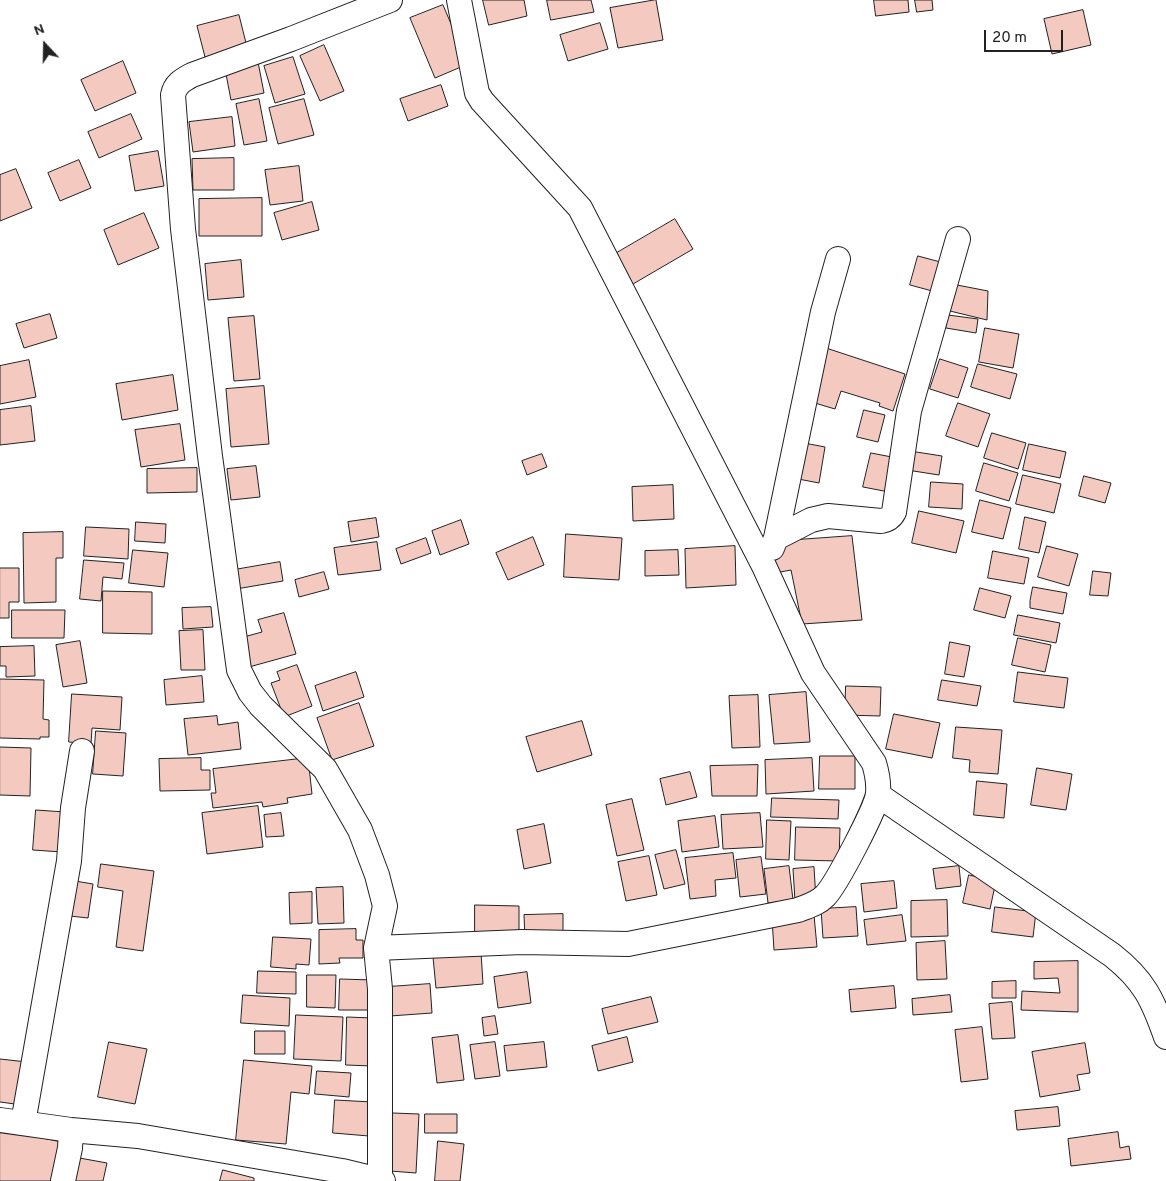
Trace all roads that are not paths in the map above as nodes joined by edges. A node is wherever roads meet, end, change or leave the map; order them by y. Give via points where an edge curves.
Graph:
1 (390, 0) edge
2 (459, 0) edge
3 (958, 239) dead end
4 (838, 260) dead end
5 (776, 538) junction
6 (764, 566) junction
7 (82, 752) dead end
8 (878, 795) junction
9 (376, 948) junction
10 (1166, 1037) edge
11 (11, 1122) edge
12 (72, 1130) junction
13 (382, 1180) edge
14 (63, 1181) edge

1 - 9 street via 192,74 179,83 173,95 182,229 239,670 261,706 325,769 360,830 385,906
2 - 6 street via 477,93 580,208
3 - 5 street via 909,410 892,516 881,521 828,516 811,520
4 - 5 street via 823,312
5 - 6 street
6 - 8 street via 813,673 874,763
7 - 11 street via 69,860
8 - 9 street via 826,896 798,910 628,944 522,942
8 - 10 street via 1130,969 1156,1007
9 - 13 street via 380,989
11 - 12 street
12 - 13 street via 138,1136
12 - 14 street

